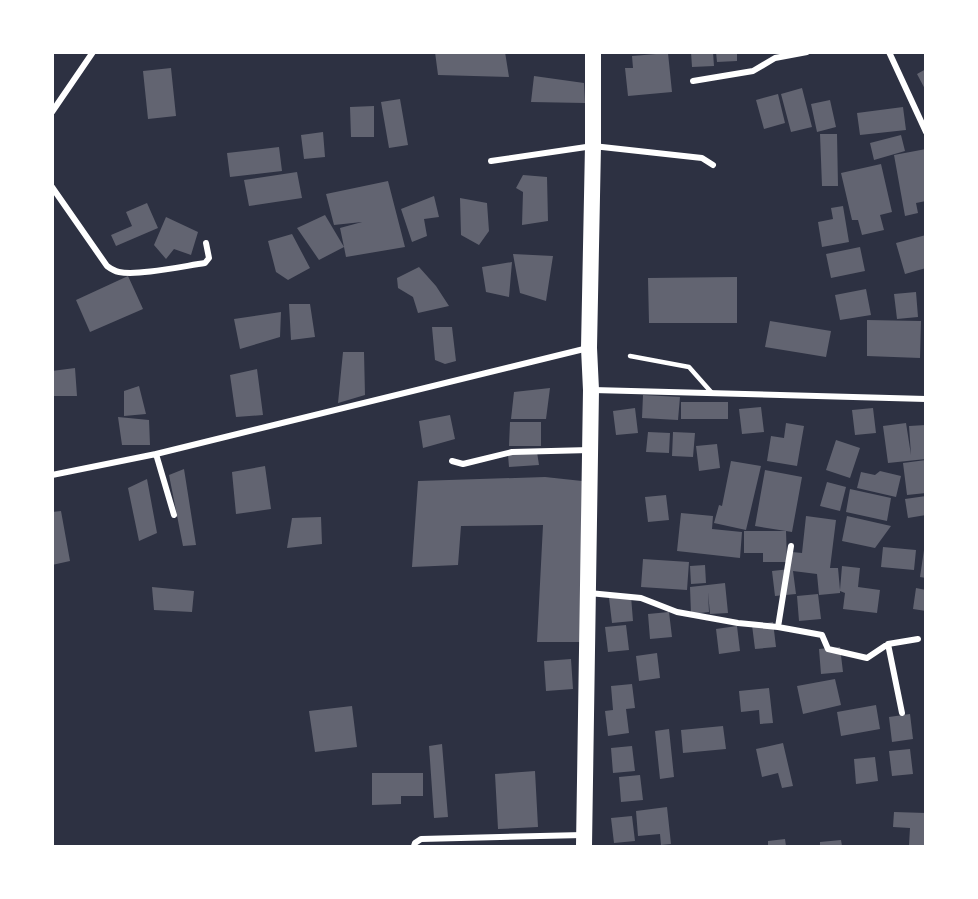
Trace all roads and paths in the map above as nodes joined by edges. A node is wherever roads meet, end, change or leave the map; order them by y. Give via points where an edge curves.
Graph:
1 (93, 52) edge
2 (593, 52) edge
3 (807, 52) edge
4 (889, 52) edge
5 (693, 81) dead end
6 (52, 112) edge
7 (926, 132) edge
8 (593, 146) junction
9 (491, 161) dead end
10 (714, 165) dead end
11 (52, 187) edge
12 (206, 243) dead end
13 (589, 348) junction
14 (630, 356) dead end
15 (591, 390) junction
16 (712, 393) junction
17 (926, 399) edge
18 (590, 450) junction
19 (156, 453) junction
20 (452, 461) dead end
21 (52, 475) edge
22 (174, 515) dead end
23 (791, 546) dead end
24 (588, 593) junction
25 (778, 627) junction
26 (918, 639) dead end
27 (888, 644) junction
28 (902, 713) dead end
29 (584, 841) edge
30 (414, 846) edge

1 - 6 street
2 - 8 highway
3 - 5 street via 775,58 753,71
4 - 7 street
8 - 9 street
8 - 10 street via 702,158
8 - 13 highway
11 - 12 street via 114,271 205,263 209,258
13 - 15 highway
13 - 19 street
14 - 16 lane via 689,367
15 - 16 street
15 - 18 highway
16 - 17 street
18 - 20 street via 512,452 463,464
18 - 24 highway
19 - 21 street
19 - 22 street
23 - 25 street
24 - 25 street via 641,598 677,612
24 - 29 highway
25 - 27 street via 822,635 828,649 867,658
26 - 27 street
27 - 28 street
29 - 30 street via 421,840

